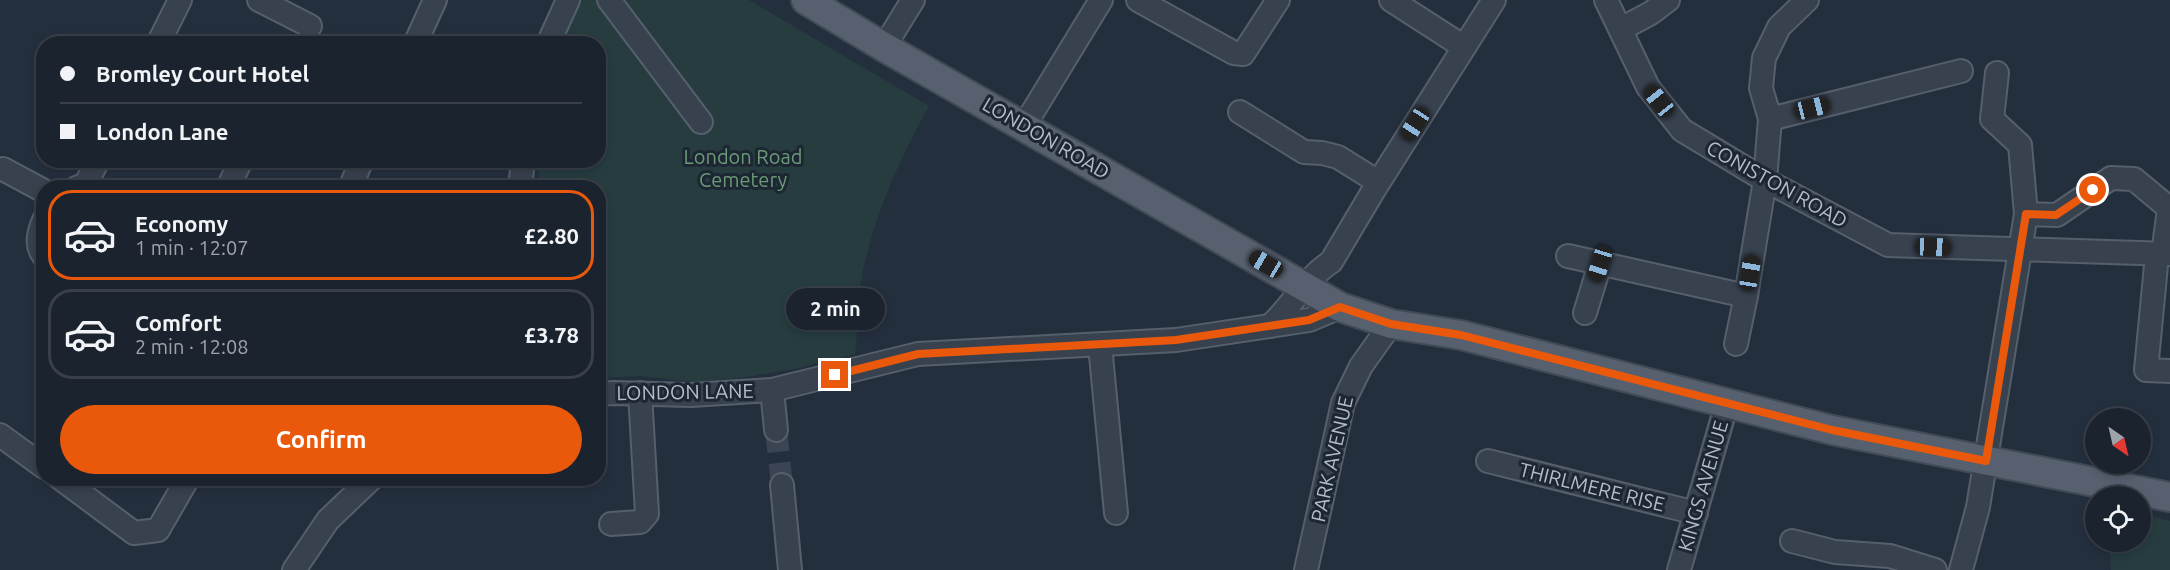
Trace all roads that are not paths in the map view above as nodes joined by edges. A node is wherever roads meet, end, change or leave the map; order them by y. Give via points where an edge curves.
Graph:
1 (180, 0) edge
2 (259, 0) edge
3 (435, 0) edge
4 (568, 0) edge
5 (609, 0) edge
6 (806, 0) edge
7 (913, 0) edge
8 (1101, 0) edge
9 (1138, 0) edge
10 (1278, 0) edge
11 (1391, 0) edge
12 (1494, 0) edge
13 (1606, 0) edge
14 (1668, 0) edge
15 (1807, 0) edge
16 (310, 26) dead end
17 (1622, 29) junction
18 (162, 36) edge
19 (419, 36) edge
20 (552, 36) edge
21 (884, 47) junction
22 (1464, 47) junction
23 (1961, 71) dead end
24 (1997, 73) dead end
25 (1240, 112) dead end
26 (1770, 119) junction
27 (700, 122) dead end
28 (1024, 126) junction
29 (3, 169) dead end
30 (1765, 180) junction
31 (1376, 185) junction
32 (36, 187) edge
33 (2170, 209) edge
34 (2026, 214) junction
35 (2021, 250) junction
36 (2164, 254) edge
37 (1568, 256) dead end
38 (1600, 264) junction
39 (1296, 281) junction
40 (1746, 296) junction
41 (1340, 307) junction
42 (1585, 313) dead end
43 (1391, 324) junction
44 (1270, 326) junction
45 (1736, 344) dead end
46 (1100, 345) junction
47 (2170, 371) edge
48 (772, 390) junction
49 (640, 393) junction
50 (606, 394) edge
51 (1727, 403) junction
52 (776, 430) tunnel mouth
53 (1, 436) edge
54 (1488, 460) dead end
55 (36, 461) edge
56 (1986, 461) junction
57 (782, 484) tunnel mouth
58 (71, 486) edge
59 (183, 486) edge
60 (364, 486) edge
61 (2170, 497) edge
62 (1116, 513) dead end
63 (1696, 513) junction
64 (611, 524) dead end
65 (1792, 541) dead end
66 (294, 570) edge
67 (790, 570) edge
68 (1306, 570) edge
69 (1679, 570) edge
70 (1935, 570) edge
71 (1961, 570) edge

1 - 18 street
2 - 16 street
3 - 19 street
4 - 20 street
5 - 27 street
6 - 21 main road, LONDON ROAD
7 - 21 street
8 - 28 street
9 - 10 street via 1234,53 1243,54
11 - 22 street
12 - 22 street
13 - 17 street, CONISTON ROAD
14 - 17 street
15 - 26 street via 1779,27 1764,58 1761,88
17 - 30 street, CONISTON ROAD via 1648,87 1682,130
21 - 28 main road, LONDON ROAD
22 - 31 street
23 - 26 street
24 - 34 street via 1992,119 2020,145
25 - 31 street via 1304,152 1338,157
26 - 30 street
28 - 39 main road, LONDON ROAD
29 - 32 street
30 - 35 street, CONISTON ROAD via 1888,245
30 - 40 street
31 - 39 street via 1331,262
33 - 34 street via 2134,179 2111,178 2056,215
33 - 36 street
34 - 35 street
35 - 36 street, CONISTON ROAD
35 - 56 street
36 - 47 street via 2145,370
37 - 38 street
38 - 40 street
38 - 42 street
39 - 41 main road, LONDON ROAD
39 - 44 street via 1285,312
40 - 45 street
41 - 43 main road, LONDON ROAD
41 - 44 street, LONDON LANE via 1309,320
43 - 51 main road, LONDON ROAD via 1461,335
43 - 68 street, PARK AVENUE via 1360,366 1342,404
44 - 46 street, LONDON LANE via 1176,340
46 - 48 street, LONDON LANE via 918,354
46 - 62 street
48 - 49 street, LONDON LANE via 691,395
48 - 52 street
49 - 50 street, LONDON LANE
49 - 64 street via 647,514 640,522
51 - 56 main road, LONDON ROAD via 1832,430
51 - 63 street, KINGS AVENUE
53 - 55 street
54 - 63 street, THIRLMERE RISE
56 - 61 main road, LONDON ROAD
56 - 71 street
57 - 67 street
58 - 59 street via 134,533 158,530
60 - 66 street via 328,520
63 - 69 street, KINGS AVENUE
65 - 70 street via 1835,552 1890,556

